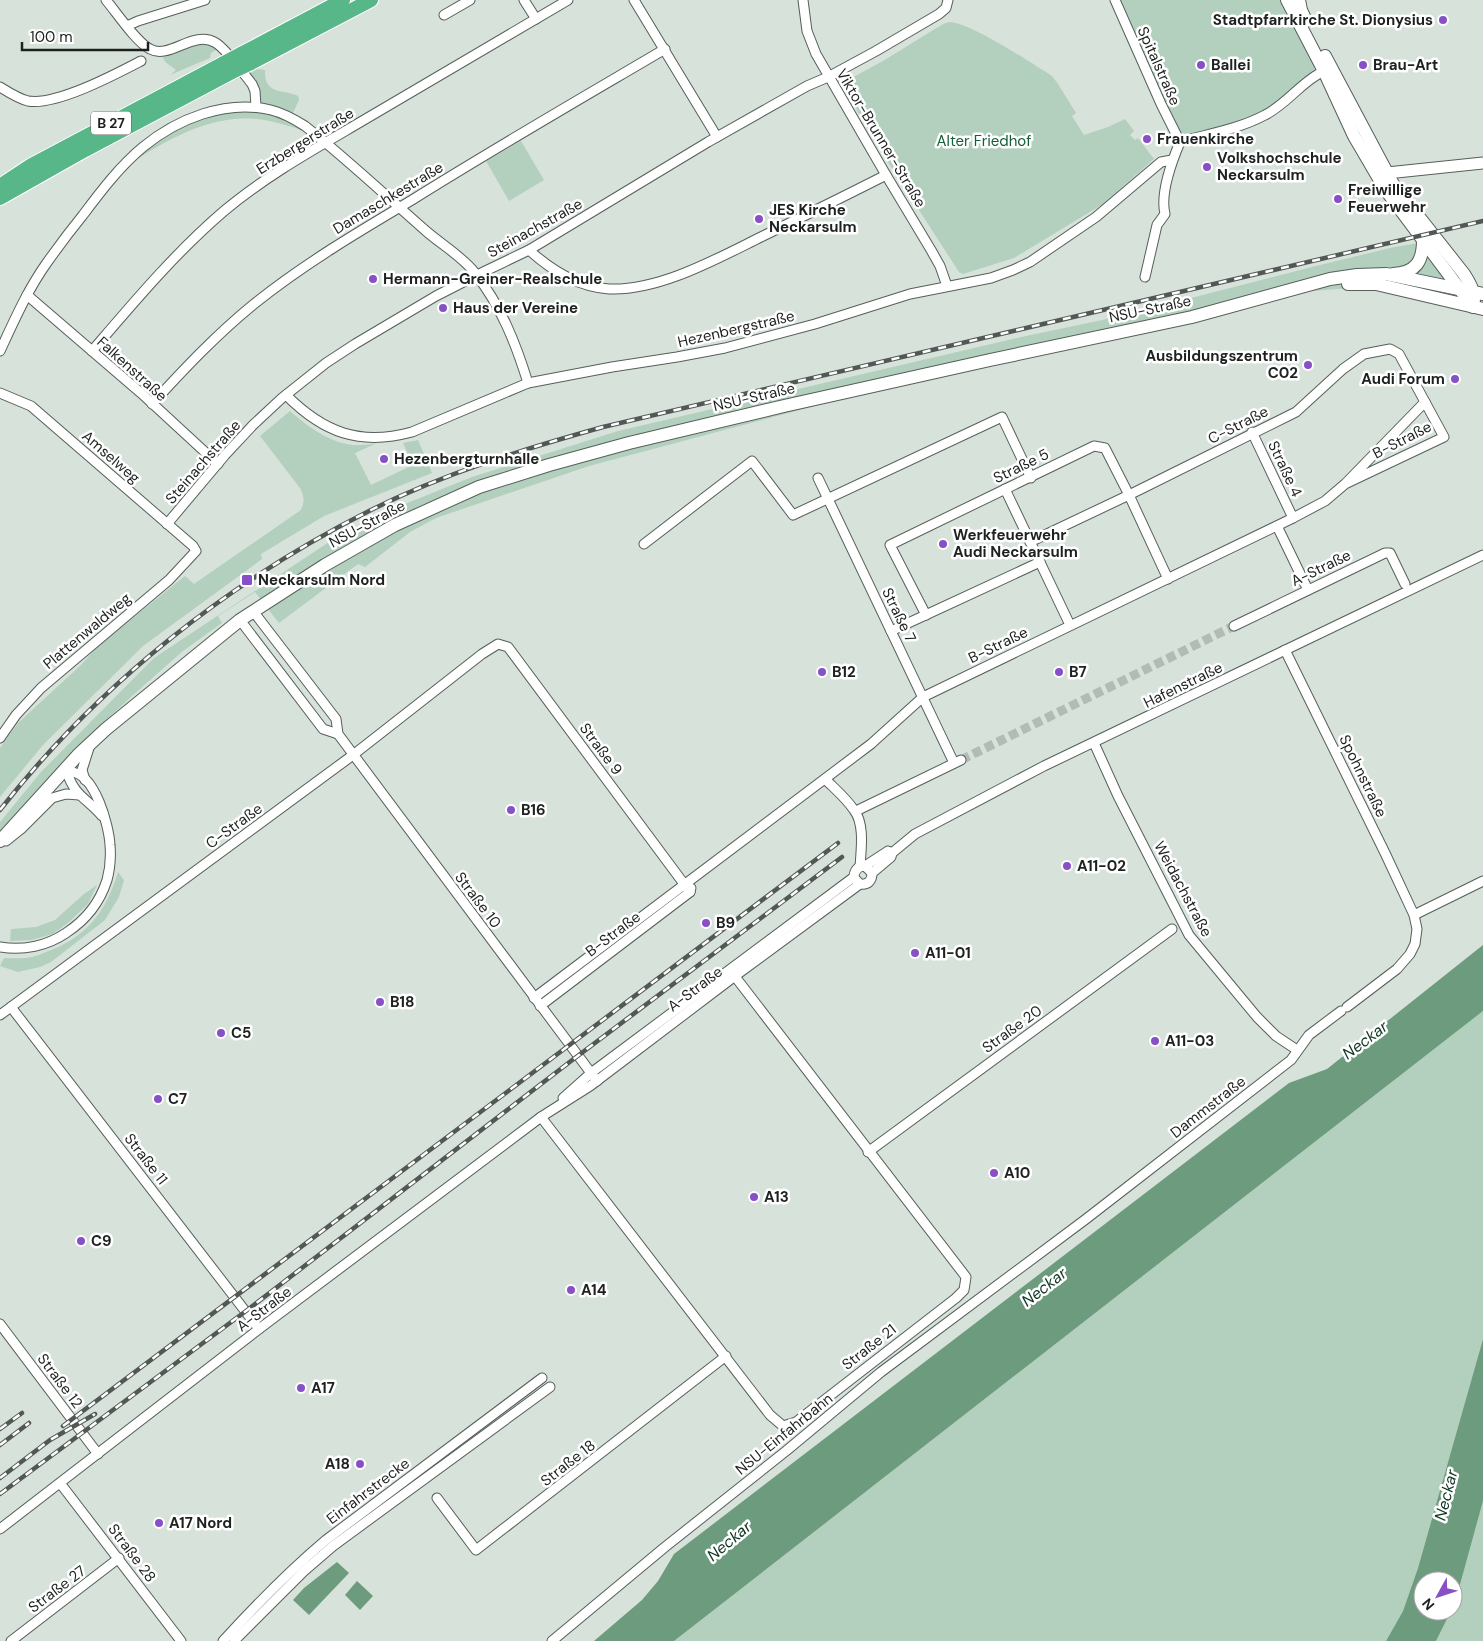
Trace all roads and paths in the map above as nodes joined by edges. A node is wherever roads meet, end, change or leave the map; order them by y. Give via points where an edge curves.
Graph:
1 (106, 0) edge
2 (205, 0) edge
3 (343, 0) edge
4 (372, 0) edge
5 (470, 0) edge
6 (524, 0) edge
7 (568, 0) edge
8 (634, 0) edge
9 (803, 0) edge
10 (948, 0) edge
11 (1115, 0) edge
12 (1286, 0) edge
13 (1298, 0) edge
14 (444, 15) dead end
15 (536, 19) junction
16 (128, 26) junction
17 (665, 49) junction
18 (245, 59) junction
19 (141, 61) dead end
20 (228, 68) junction
21 (1324, 71) junction
22 (828, 77) junction
23 (0, 87) edge
24 (1342, 87) junction
25 (256, 107) junction
26 (717, 137) junction
27 (326, 142) junction
28 (1180, 142) junction
29 (1172, 160) junction
30 (60, 163) junction
31 (1483, 163) edge
32 (1380, 173) junction
33 (886, 175) junction
34 (0, 186) edge
35 (0, 198) edge
36 (0, 205) edge
37 (399, 207) junction
38 (1423, 240) junction
39 (529, 250) junction
40 (1386, 274) junction
41 (1464, 274) junction
42 (477, 275) junction
43 (1145, 277) dead end
44 (1483, 283) edge
45 (947, 286) junction
46 (1291, 290) junction
47 (1460, 290) junction
48 (1478, 294) edge
49 (27, 295) junction
50 (1478, 308) edge
51 (0, 351) edge
52 (92, 351) junction
53 (528, 383) junction
54 (0, 393) edge
55 (286, 395) junction
56 (1425, 402) junction
57 (152, 404) junction
58 (1252, 432) junction
59 (218, 464) junction
60 (818, 478) dead end
61 (1031, 478) junction
62 (1345, 484) junction
63 (1005, 489) junction
64 (1129, 495) junction
65 (828, 498) junction
66 (1293, 518) junction
67 (167, 524) junction
68 (1277, 526) junction
69 (1030, 542) junction
70 (644, 544) dead end
71 (196, 551) joint
72 (1483, 555) edge
73 (1040, 562) junction
74 (1168, 579) junction
75 (1405, 584) dead end
76 (1308, 590) junction
77 (253, 611) junction
78 (926, 615) junction
79 (240, 620) junction
80 (1070, 625) junction
81 (1234, 626) tunnel mouth
82 (891, 631) junction
83 (1285, 650) junction
84 (482, 654) joint
85 (923, 697) junction
86 (338, 734) junction
87 (0, 738) edge
88 (92, 742) junction
89 (1094, 743) junction
90 (353, 755) junction
91 (65, 771) junction
92 (824, 779) junction
93 (85, 780) junction
94 (80, 795) junction
95 (856, 811) junction
96 (104, 818) junction
97 (0, 841) edge
98 (0, 846) edge
99 (896, 850) joint
100 (865, 869) junction
101 (693, 878) junction
102 (857, 881) junction
103 (1483, 881) edge
104 (684, 884) junction
105 (690, 892) junction
106 (1414, 915) junction
107 (1172, 929) dead end
108 (0, 947) edge
109 (732, 973) junction
110 (534, 998) junction
111 (540, 1006) junction
112 (11, 1007) junction
113 (0, 1015) edge
114 (1297, 1050) junction
115 (594, 1077) junction
116 (544, 1116) junction
117 (868, 1152) junction
118 (1086, 1219) joint
119 (0, 1324) edge
120 (259, 1329) junction
121 (726, 1356) junction
122 (542, 1378) dead end
123 (550, 1387) dead end
124 (98, 1454) junction
125 (60, 1483) junction
126 (437, 1498) dead end
127 (0, 1529) edge
128 (119, 1558) junction
129 (11, 1641) edge
130 (181, 1641) edge
131 (223, 1641) edge
132 (234, 1641) edge
133 (552, 1641) edge

1 - 16 street
2 - 16 street
3 - 18 highway, B 27
4 - 18 highway, B 27
5 - 14 street
6 - 15 street
7 - 15 street, Erzbergerstraße
8 - 17 street
9 - 22 street, Viktor-Brunner-Straße via 810,43
10 - 22 street, Steinachstraße via 946,8 939,14
11 - 28 street, Spitalstraße
12 - 21 main road
13 - 24 main road via 1309,28
15 - 27 street, Erzbergerstraße
16 - 25 street via 155,51 168,50 201,38 217,43 252,84
17 - 26 street
17 - 37 street, Damaschkestraße
18 - 20 highway, B 27, bridge
19 - 23 street via 115,75 39,101 27,101
20 - 30 highway, B 27
20 - 34 highway, B 27 via 30,166
21 - 24 street
21 - 28 street via 1265,115 1244,125
21 - 32 main road via 1354,136
22 - 26 street, Steinachstraße
22 - 33 street, Viktor-Brunner-Straße
24 - 32 main road
25 - 27 street via 291,117
25 - 49 street via 224,109 198,116 166,131 142,148 99,193
26 - 39 street, Steinachstraße
27 - 37 street
27 - 52 street, Erzbergerstraße via 250,191 199,233
28 - 29 street
29 - 43 street via 1162,205 1165,214 1157,224
29 - 45 street, Hezenbergstraße via 1161,162 1096,217 1022,266 991,278
30 - 35 highway, B 27
30 - 36 highway
31 - 32 street
32 - 38 main road via 1395,204
32 - 41 main road
33 - 39 street via 745,245 682,274 651,284 619,289 591,286 553,269
33 - 45 street, Viktor-Brunner-Straße via 940,266
37 - 42 street
37 - 57 street, Damaschkestraße via 319,257 253,305
38 - 40 main road via 1421,259 1415,267 1402,274
38 - 47 main road
39 - 42 street, Steinachstraße
40 - 46 main road, NSU-Straße via 1330,279
40 - 47 main road, NSU-Straße
41 - 44 main road
41 - 48 main road
42 - 53 street via 512,335
42 - 55 street, Steinachstraße via 355,344
45 - 53 street, Hezenbergstraße via 725,348
46 - 50 main road, NSU-Straße via 1376,284
46 - 77 main road, NSU-Straße via 1175,321 629,443 519,474 479,487 395,526
47 - 48 main road, NSU-Straße
47 - 50 main road
48 - 50 main road
49 - 51 street
49 - 52 street, Falkenstraße
52 - 57 street, Falkenstraße
53 - 55 street, Hezenbergstraße via 412,432 384,438 361,437 329,428 309,416
54 - 67 street, Amselweg via 31,406
55 - 59 street, Steinachstraße
56 - 58 street, C-Straße via 1399,354 1390,349 1364,354 1296,412
56 - 62 street, B-Straße
56 - 62 street, B-Straße via 1444,437
57 - 59 street, Falkenstraße
58 - 64 street, C-Straße
58 - 66 street, Straße 4
59 - 67 street, Steinachstraße
60 - 65 street, Straße 7
61 - 63 street, Straße 5
61 - 64 street, Straße 5 via 1094,446 1105,448
61 - 65 street via 1002,416
62 - 66 street, B-Straße via 1325,501
63 - 69 street
63 - 78 street, Straße 5 via 890,545
64 - 69 street, C-Straße
64 - 74 street, Straße 5
65 - 70 street via 793,515 752,461
65 - 82 street, Straße 7
66 - 68 street, B-Straße
67 - 71 street, Amselweg
68 - 74 street, B-Straße
68 - 76 street
69 - 73 street
71 - 87 street, Plattenwaldweg via 169,580 41,688
72 - 83 street, Hafenstraße
73 - 78 street
73 - 80 street
74 - 80 street, B-Straße
75 - 76 street, A-Straße via 1390,553 1385,552
76 - 81 street, A-Straße
77 - 79 main road, NSU-Straße
77 - 86 street via 336,719
78 - 82 street
79 - 86 street via 323,729
79 - 88 main road, NSU-Straße
80 - 85 street, B-Straße
82 - 85 street, Straße 7
83 - 89 street, Hafenstraße
83 - 106 street, Spohnstraße
84 - 90 street, C-Straße
84 - 104 street, Straße 9 via 498,644 508,647
85 - 92 street, B-Straße via 872,744
85 - 95 street, Straße 7 via 958,762
86 - 90 street, Straße 10
88 - 91 main road, NSU-Straße
88 - 93 street via 82,770
89 - 99 street, Hafenstraße via 946,816 915,834
89 - 114 street, Weidachstraße via 1189,935 1257,1017 1276,1036
90 - 110 street, Straße 10
90 - 112 street, C-Straße
91 - 93 street
91 - 94 street
91 - 97 main road, NSU-Straße
92 - 95 street
92 - 101 street, B-Straße
93 - 96 street via 100,801
94 - 96 street
94 - 98 street via 52,798
95 - 100 street
96 - 108 street via 110,857 108,873 92,910 73,928 52,941 30,948
99 - 100 street, A-Straße via 888,851
100 - 102 street, A-Straße via 856,870
100 - 102 street, A-Straße via 872,878 870,882
101 - 104 street, B-Straße
101 - 105 street
102 - 109 street, A-Straße
103 - 106 street
104 - 105 street, Straße 9
104 - 110 street, B-Straße
105 - 111 street, B-Straße
106 - 114 street, Dammstraße via 1417,929 1410,954 1397,968 1309,1035
107 - 117 street, Straße 20
109 - 115 street, A-Straße
109 - 117 street, Straße 21
110 - 111 street, Straße 10
111 - 115 street, Straße 10
112 - 113 street, C-Straße
112 - 120 street, Straße 11
114 - 118 street, Dammstraße via 1291,1060
115 - 116 street, A-Straße
116 - 120 street, A-Straße
116 - 121 street, Straße 21
117 - 121 street, Straße 21 via 966,1277 964,1290 796,1422 783,1426 770,1415
118 - 133 street, NSU-Einfahrbahn via 881,1372
119 - 124 street, Straße 12
120 - 124 street, A-Straße
121 - 126 street, Straße 18 via 476,1550
122 - 131 street, Einfahrstrecke via 326,1540 256,1605
123 - 132 street, Einfahrstrecke via 333,1546
124 - 125 street, A-Straße
125 - 127 street, A-Straße
125 - 128 street, Straße 28
128 - 129 street, Straße 27
128 - 130 street, Straße 28

